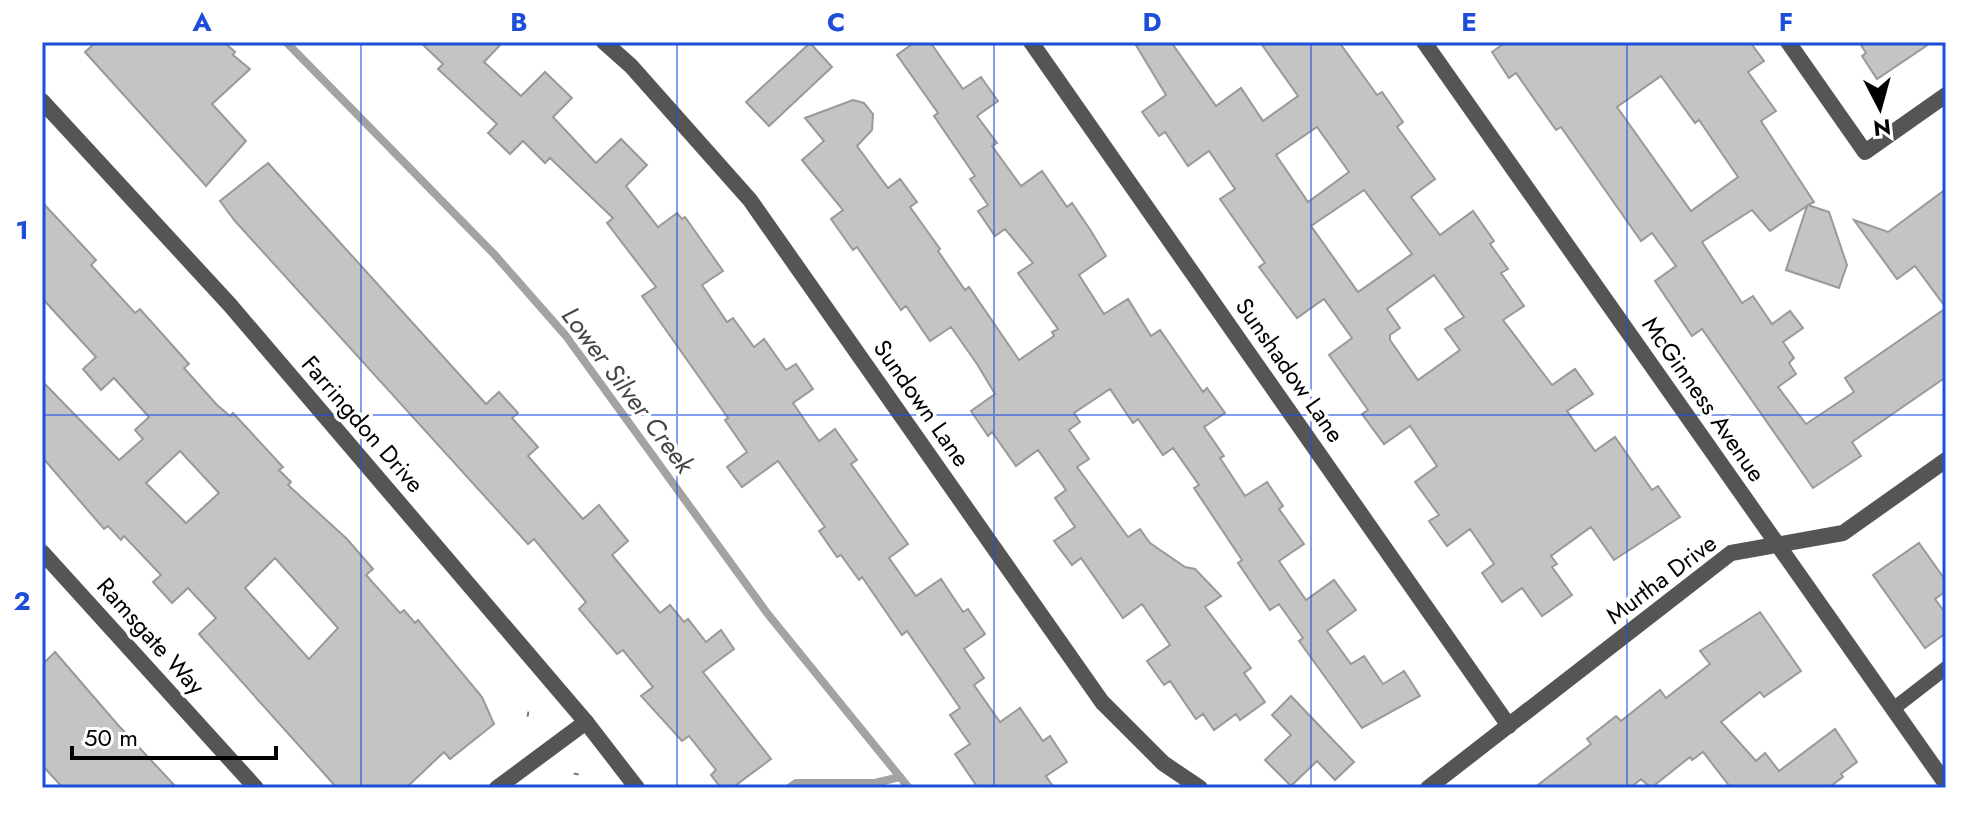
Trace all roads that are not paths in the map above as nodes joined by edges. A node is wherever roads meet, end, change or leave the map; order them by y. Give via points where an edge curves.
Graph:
1 (604, 42) edge
2 (1031, 42) edge
3 (1424, 42) edge
4 (1788, 42) edge
5 (1946, 95) edge
6 (42, 101) edge
7 (1946, 460) edge
8 (1777, 545) junction
9 (42, 552) edge
10 (1946, 668) edge
11 (1893, 709) junction
12 (586, 722) junction
13 (1509, 726) junction
14 (1946, 784) edge
15 (256, 788) edge
16 (497, 788) edge
17 (637, 788) edge
18 (1200, 788) edge
19 (1428, 788) edge

1 - 18 street, Sundown Lane via 750,200 1102,702 1163,763
2 - 13 street, Sunshadow Lane
3 - 8 street, McGinness Avenue
4 - 5 street via 1865,152
6 - 12 street, Farringdon Drive via 230,305
7 - 8 street, Murtha Drive via 1843,533
8 - 11 street, McGinness Avenue
8 - 13 street, Murtha Drive via 1731,553
9 - 15 street, Ramsgate Way
10 - 11 lane
11 - 14 street, McGinness Avenue
12 - 16 street
12 - 17 street, Farringdon Drive
13 - 19 street, Murtha Drive

